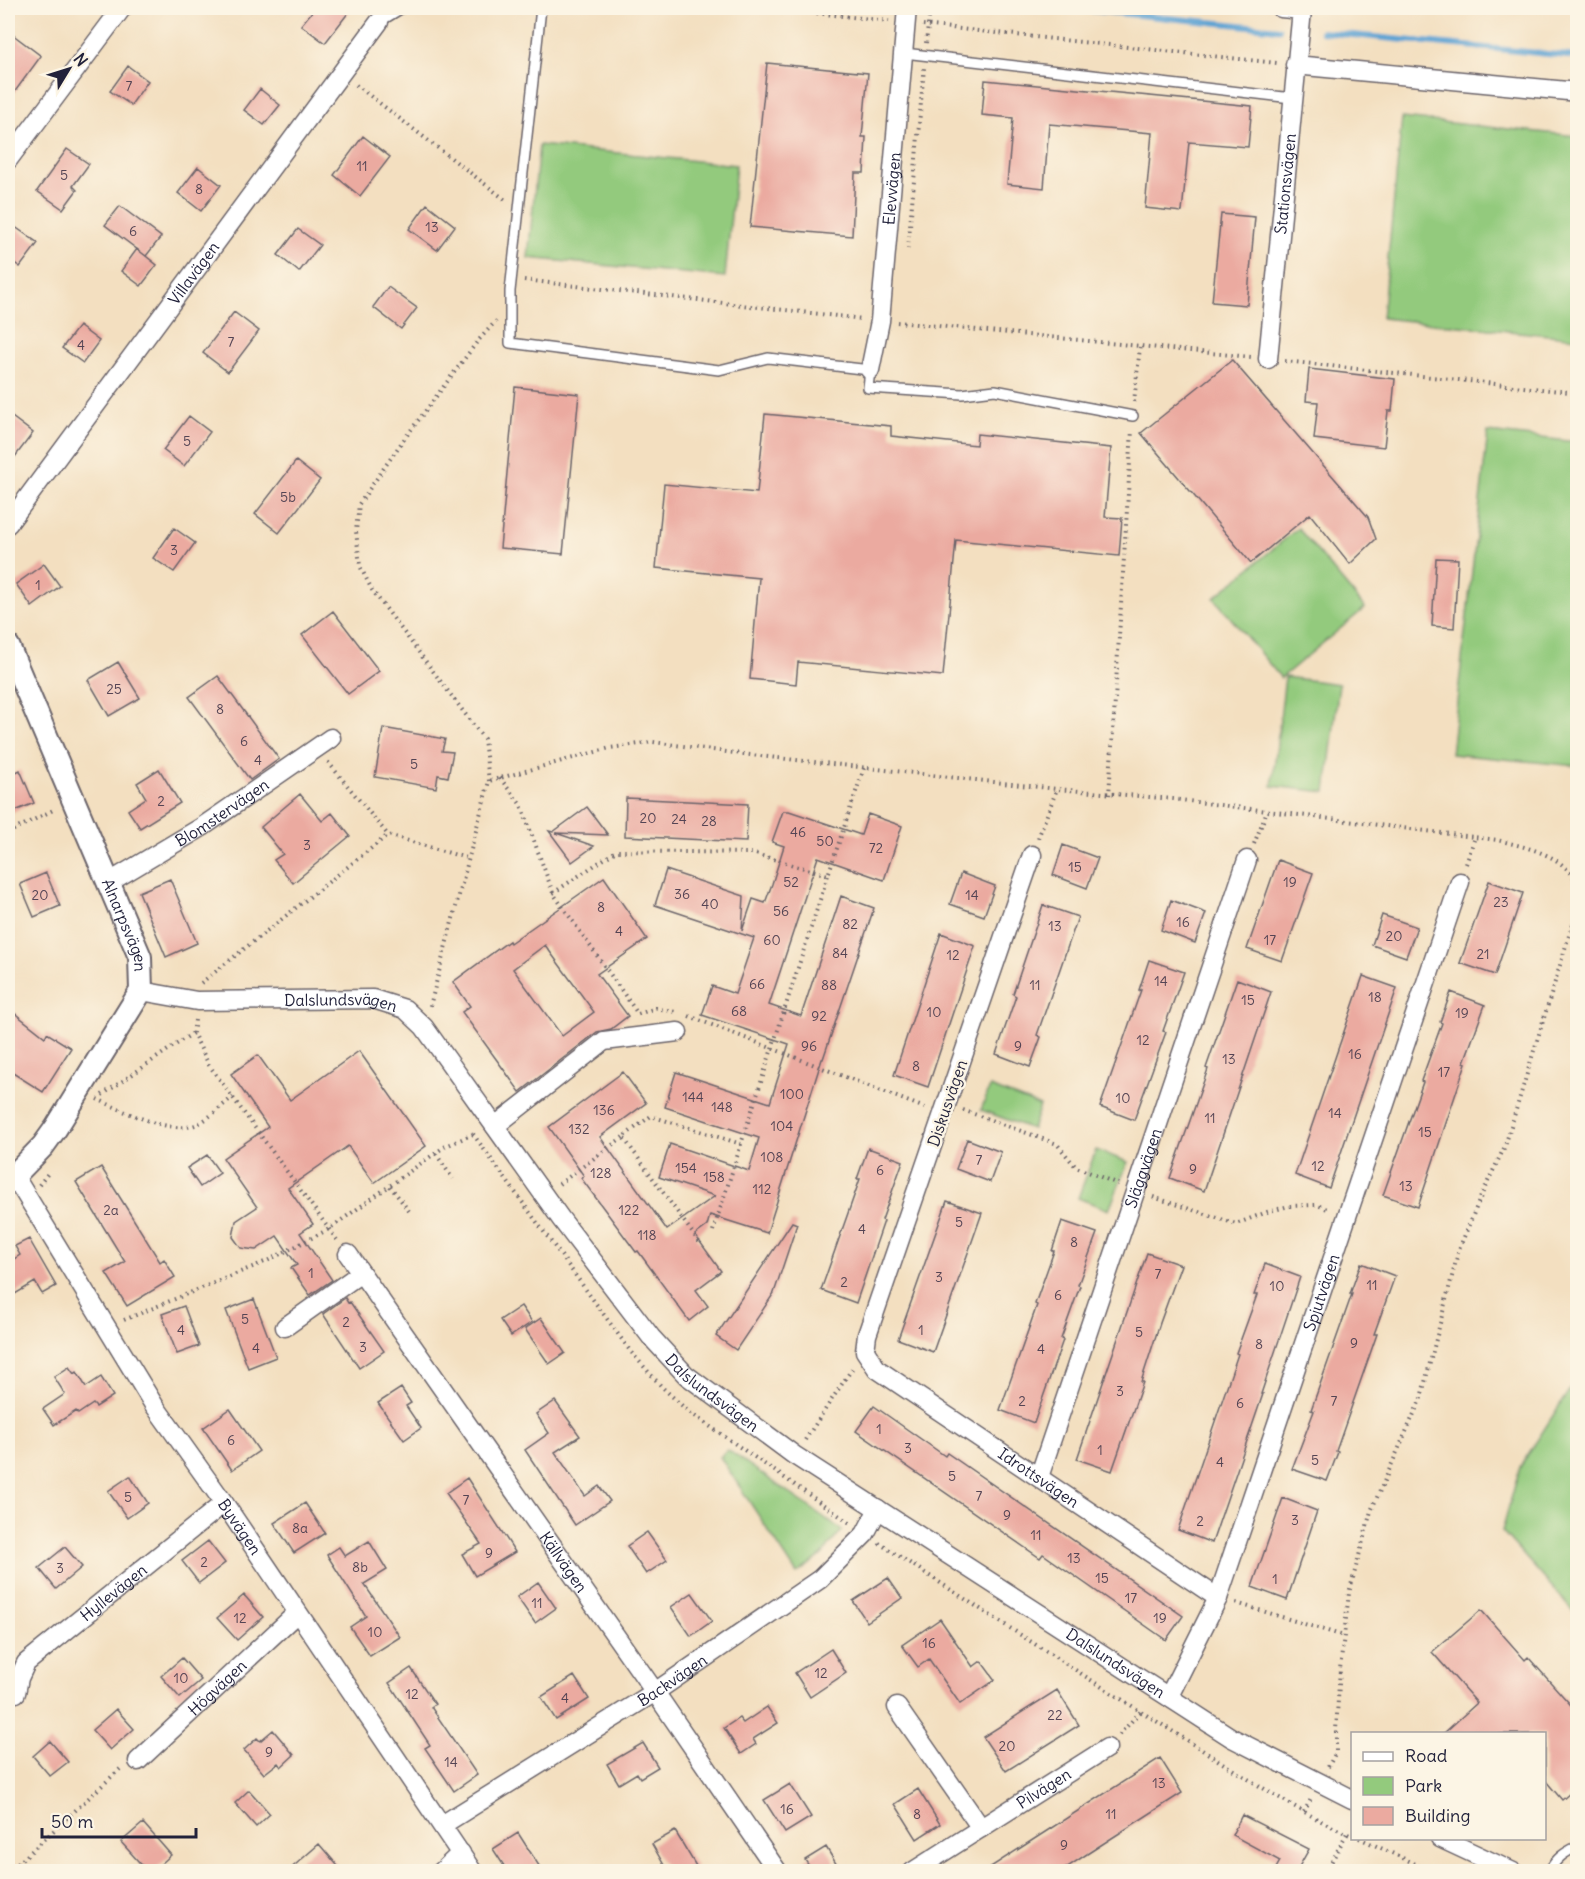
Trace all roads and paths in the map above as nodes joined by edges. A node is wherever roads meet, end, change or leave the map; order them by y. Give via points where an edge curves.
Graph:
1 (122, 8) edge
2 (402, 8) edge
3 (541, 8) edge
4 (769, 8) edge
5 (930, 8) edge
6 (1281, 8) edge
7 (907, 15) edge
8 (379, 22) joint
9 (928, 25) junction
10 (904, 53) junction
11 (925, 56) junction
12 (1295, 65) junction
13 (341, 74) junction
14 (1578, 92) edge
15 (1292, 98) junction
16 (8, 160) edge
17 (519, 210) junction
18 (907, 253) dead end
19 (510, 304) junction
20 (902, 311) dead end
21 (901, 323) dead end
22 (1140, 346) dead end
23 (1269, 359) joint
24 (870, 370) junction
25 (1578, 393) edge
26 (1133, 416) junction
27 (8, 524) edge
28 (8, 646) edge
29 (324, 743) joint
30 (864, 768) junction
31 (500, 777) junction
32 (489, 781) junction
33 (1057, 789) junction
34 (1109, 795) junction
35 (74, 800) junction
36 (1266, 811) junction
37 (8, 833) edge
38 (388, 836) dead end
39 (1475, 837) junction
40 (1032, 855) joint
41 (1247, 860) joint
42 (828, 875) junction
43 (1460, 882) joint
44 (108, 883) junction
45 (1578, 888) edge
46 (553, 893) junction
47 (1578, 906) edge
48 (141, 992) junction
49 (424, 1027) junction
50 (678, 1032) dead end
51 (193, 1033) dead end
52 (772, 1048) junction
53 (233, 1097) dead end
54 (97, 1098) junction
55 (90, 1105) dead end
56 (943, 1115) junction
57 (495, 1126) junction
58 (623, 1137) junction
59 (741, 1144) junction
60 (436, 1154) junction
61 (51, 1169) dead end
62 (11, 1179) edge
63 (453, 1179) dead end
64 (390, 1186) junction
65 (544, 1195) junction
66 (27, 1198) junction
67 (409, 1211) dead end
68 (713, 1231) dead end
69 (699, 1242) dead end
70 (348, 1254) dead end
71 (361, 1273) junction
72 (285, 1327) dead end
73 (107, 1328) junction
74 (865, 1351) junction
75 (794, 1455) junction
76 (1039, 1477) junction
77 (224, 1503) junction
78 (878, 1509) junction
79 (1218, 1598) junction
80 (297, 1614) junction
81 (1344, 1636) junction
82 (655, 1692) junction
83 (16, 1693) dead end
84 (1169, 1696) junction
85 (897, 1707) dead end
86 (1141, 1712) dead end
87 (1107, 1748) joint
88 (138, 1761) joint
89 (1319, 1784) junction
90 (1351, 1798) edge
91 (1304, 1812) dead end
92 (442, 1825) junction
93 (981, 1828) junction
94 (1347, 1833) dead end
95 (1361, 1840) edge
96 (1442, 1840) edge
97 (1578, 1846) edge
98 (461, 1853) junction
99 (9, 1872) edge
100 (441, 1872) edge
101 (473, 1872) edge
102 (778, 1872) edge
103 (912, 1872) edge
104 (1326, 1872) edge
105 (1433, 1872) edge
106 (1513, 1872) edge
107 (1549, 1872) edge

1 - 16 street
2 - 8 lane
3 - 17 lane
4 - 7 path
5 - 9 path
6 - 12 street, Stationsvägen via 1302,10
7 - 9 path
7 - 10 street, Elevvägen
8 - 13 street, Villavägen
9 - 11 path
9 - 12 path
10 - 11 lane
10 - 24 street, Elevvägen via 880,321
11 - 15 lane
11 - 18 path
12 - 14 street
12 - 15 street, Stationsvägen
13 - 17 path
13 - 27 street, Villavägen
15 - 23 street, Stationsvägen
17 - 19 lane
19 - 24 lane via 510,343 718,370 768,358
19 - 32 path via 441,389 359,504 356,531 360,566 372,590 484,739
20 - 21 path
22 - 26 path
23 - 25 path
24 - 26 lane via 868,388 962,394 995,390
26 - 34 path
28 - 35 street, Alnarpsvägen
29 - 38 path
29 - 44 street, Blomstervägen via 202,827
30 - 31 path via 653,742 610,748
30 - 33 path
30 - 42 path
31 - 32 path
31 - 46 path via 521,805
32 - 49 path
33 - 34 path
33 - 40 path
34 - 36 path
35 - 37 path
35 - 44 street, Alnarpsvägen
36 - 39 path
36 - 41 path
39 - 43 path
39 - 45 path via 1536,850 1563,865
40 - 56 street, Diskusvägen
41 - 76 street, Släggvägen
42 - 46 path via 752,853 616,851
42 - 52 path
43 - 79 street, Spjutvägen
44 - 48 street, Alnarpsvägen via 140,957
46 - 52 path via 638,1014 656,1008 681,1014
47 - 81 path via 1505,1146 1459,1249 1420,1398 1371,1511 1349,1593
48 - 49 street, Dalslundsvägen via 197,1001 373,999 405,1010
48 - 62 street, Alnarpsvägen via 56,1128
49 - 57 street, Dalslundsvägen
50 - 57 street via 604,1041
51 - 54 path
52 - 56 path
52 - 59 path
53 - 54 path via 198,1124 185,1128 168,1126
54 - 55 path
56 - 74 street, Diskusvägen via 867,1335
57 - 60 path
57 - 65 street, Dalslundsvägen
58 - 59 path via 651,1116
58 - 65 path
58 - 69 path
59 - 68 path
60 - 63 path
60 - 64 path
61 - 66 path
62 - 66 street, Byvägen
64 - 67 path
64 - 73 path via 329,1229 267,1261
65 - 75 street, Dalslundsvägen via 651,1337 686,1375
66 - 73 street, Byvägen
70 - 71 street, Källvägen
71 - 72 street
71 - 82 street, Källvägen
73 - 77 street, Byvägen via 154,1405
74 - 75 path
74 - 76 street, Idrottsvägen via 877,1369
75 - 78 street, Dalslundsvägen
76 - 79 street, Idrottsvägen
77 - 80 street, Byvägen
77 - 83 street, Hyllevägen via 26,1663
78 - 82 street, Backvägen via 865,1534 820,1579
78 - 84 street, Dalslundsvägen
79 - 81 path
79 - 84 street, Spjutvägen
80 - 88 street, Högvägen
80 - 92 street, Byvägen
81 - 89 path via 1336,1752
82 - 92 street, Backvägen
82 - 102 street, Källvägen
84 - 89 street, Dalslundsvägen via 1232,1738
85 - 93 street
86 - 87 path
87 - 93 street, Pilvägen
88 - 99 path via 125,1764
89 - 90 street, Dalslundsvägen
89 - 91 path
92 - 98 street, Byvägen
93 - 103 street, Pilvägen
94 - 104 path
95 - 105 path
96 - 106 street
97 - 107 lane via 1560,1856
98 - 100 street
98 - 101 street, Byvägen

